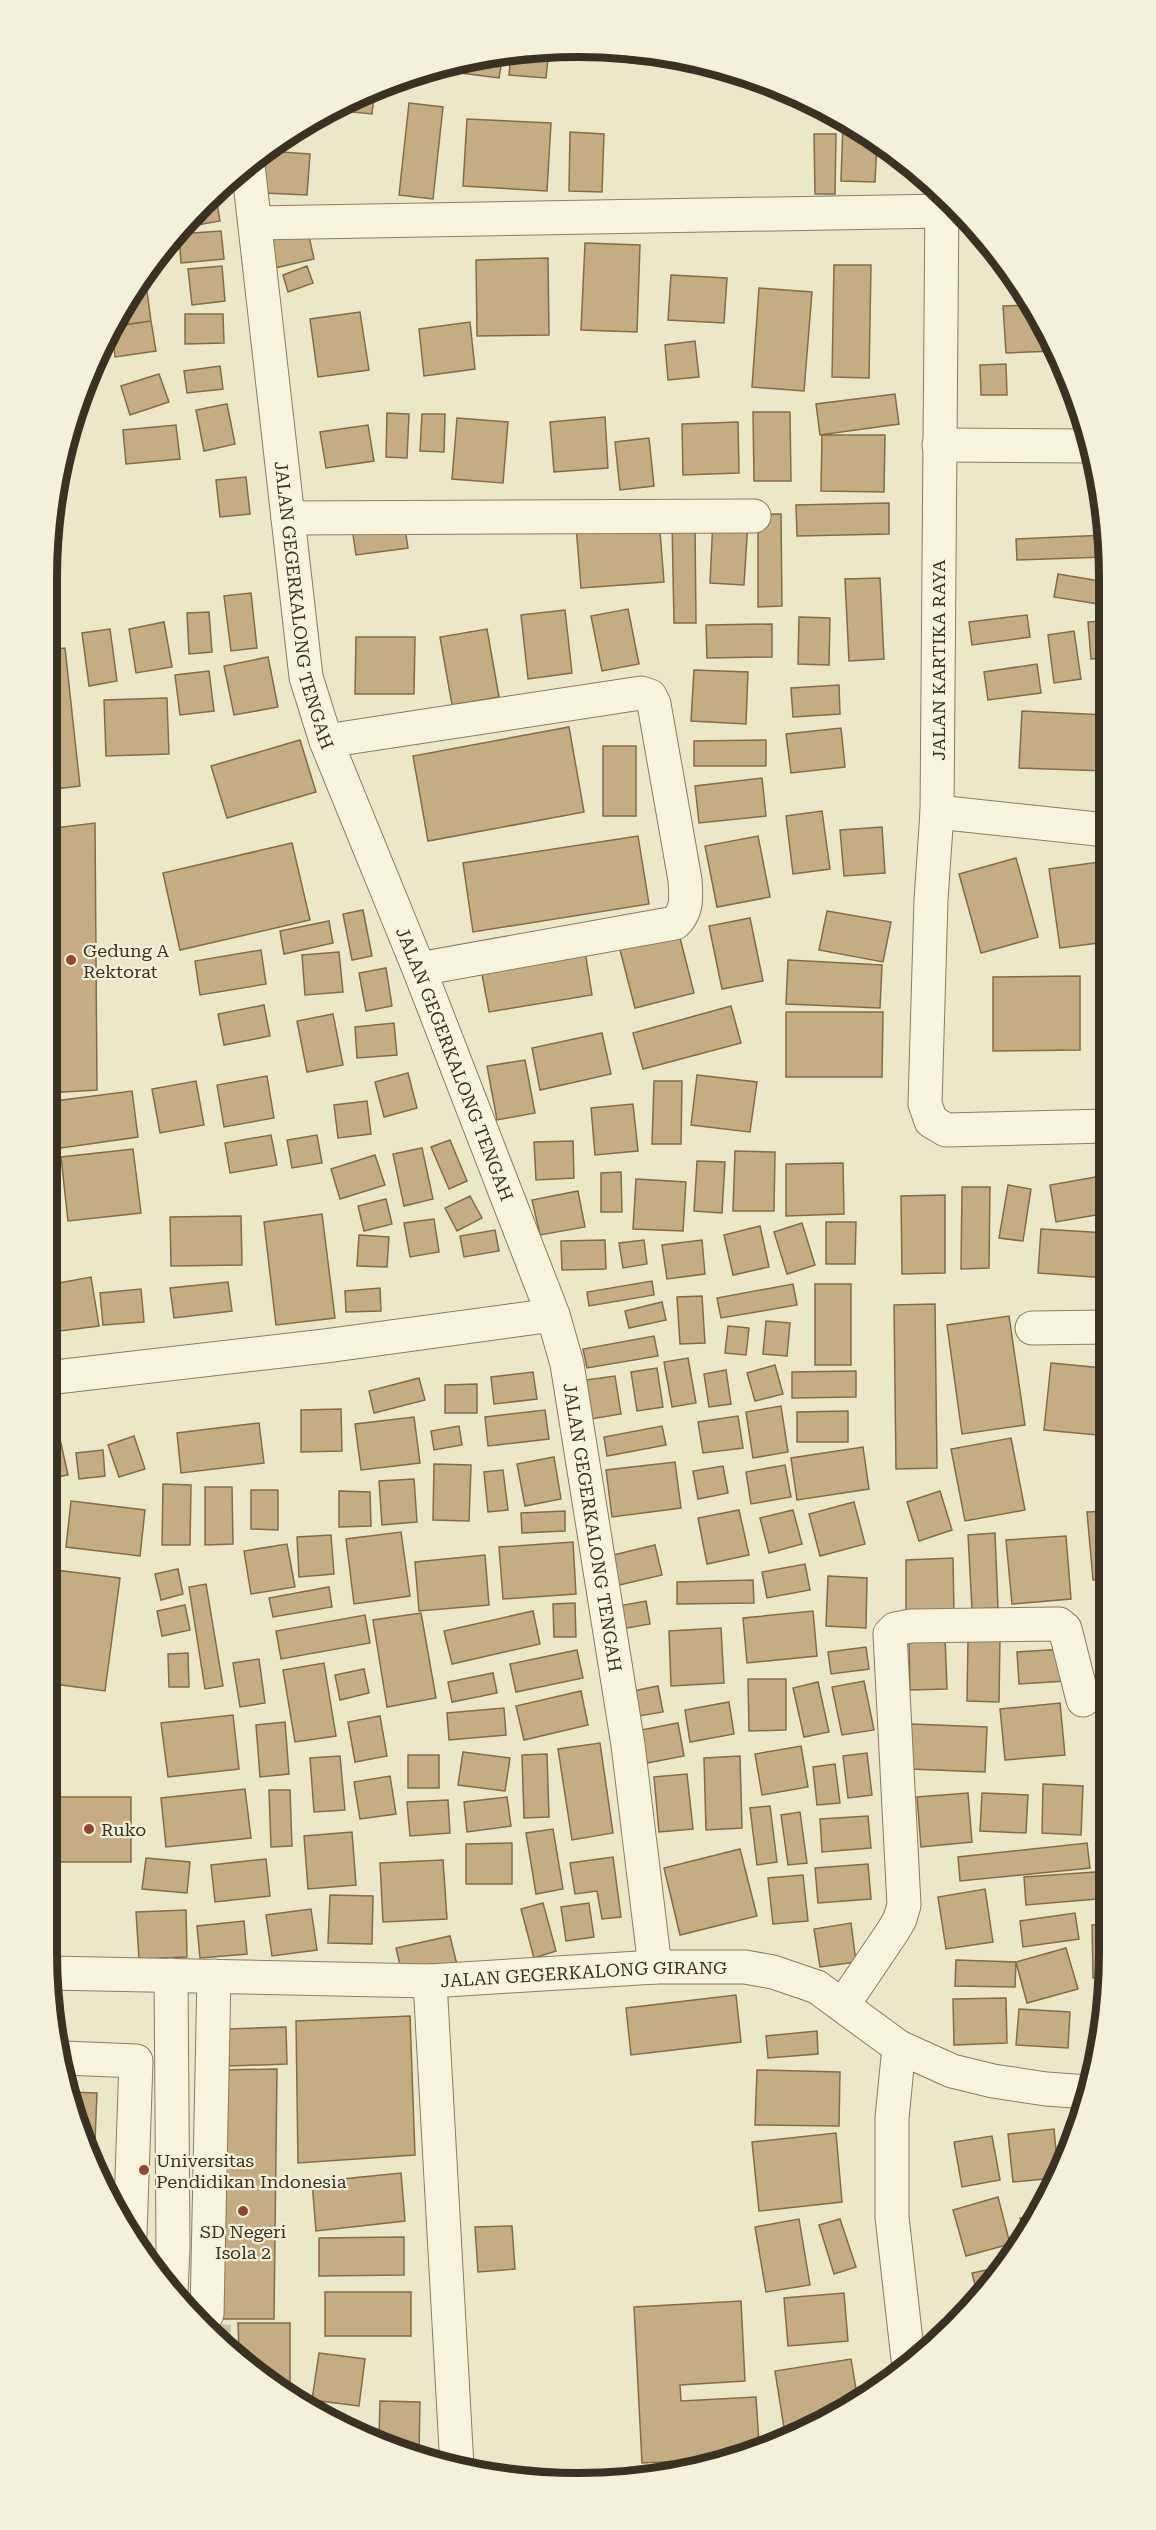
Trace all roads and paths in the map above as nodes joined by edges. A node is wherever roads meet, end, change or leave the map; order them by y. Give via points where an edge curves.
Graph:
1 (245, 177) edge
2 (940, 204) edge
3 (942, 206) edge
4 (255, 223) junction
5 (939, 445) junction
6 (1082, 446) edge
7 (754, 516) dead end
8 (288, 518) junction
9 (326, 741) junction
10 (937, 812) junction
11 (1099, 829) edge
12 (419, 969) junction
13 (1099, 1126) edge
14 (553, 1315) junction
15 (1099, 1327) edge
16 (1032, 1328) dead end
17 (57, 1377) edge
18 (1083, 1700) dead end
19 (655, 1967) junction
20 (58, 1973) edge
21 (171, 1975) junction
22 (214, 1976) junction
23 (430, 1981) junction
24 (843, 2005) junction
25 (898, 2047) junction
26 (68, 2058) edge
27 (1080, 2091) edge
28 (131, 2218) edge
29 (172, 2278) edge
30 (207, 2314) dead end
31 (908, 2355) edge
32 (457, 2458) edge

1 - 4 street, JALAN GEGERKALONG TENGAH
2 - 4 street
3 - 5 street, JALAN KARTIKA RAYA
4 - 8 street, JALAN GEGERKALONG TENGAH
5 - 6 street
5 - 10 street, JALAN KARTIKA RAYA
7 - 8 street
8 - 9 street, JALAN GEGERKALONG TENGAH via 306,676
9 - 12 street, JALAN GEGERKALONG TENGAH
9 - 12 street via 641,693 650,696 654,704 686,880 687,905 675,923
10 - 11 street
10 - 13 street, JALAN KARTIKA RAYA via 926,1104 931,1121 946,1130
12 - 14 street, JALAN GEGERKALONG TENGAH
14 - 17 street
14 - 19 street, JALAN GEGERKALONG TENGAH via 567,1364 626,1734
15 - 16 street
18 - 24 street via 1065,1629 1059,1624 911,1626 890,1634 904,1905 893,1931
19 - 23 street, JALAN GEGERKALONG GIRANG
19 - 24 street, JALAN GEGERKALONG GIRANG via 745,1967 773,1972 817,1987
20 - 21 street, JALAN GEGERKALONG GIRANG
21 - 22 street, JALAN GEGERKALONG GIRANG
21 - 29 street
22 - 23 street, JALAN GEGERKALONG GIRANG
22 - 30 street
23 - 32 street
24 - 25 street, JALAN GEGERKALONG GIRANG
25 - 27 street, JALAN GEGERKALONG GIRANG via 951,2071 993,2081
25 - 31 street via 892,2118 892,2217
26 - 28 street via 136,2061

